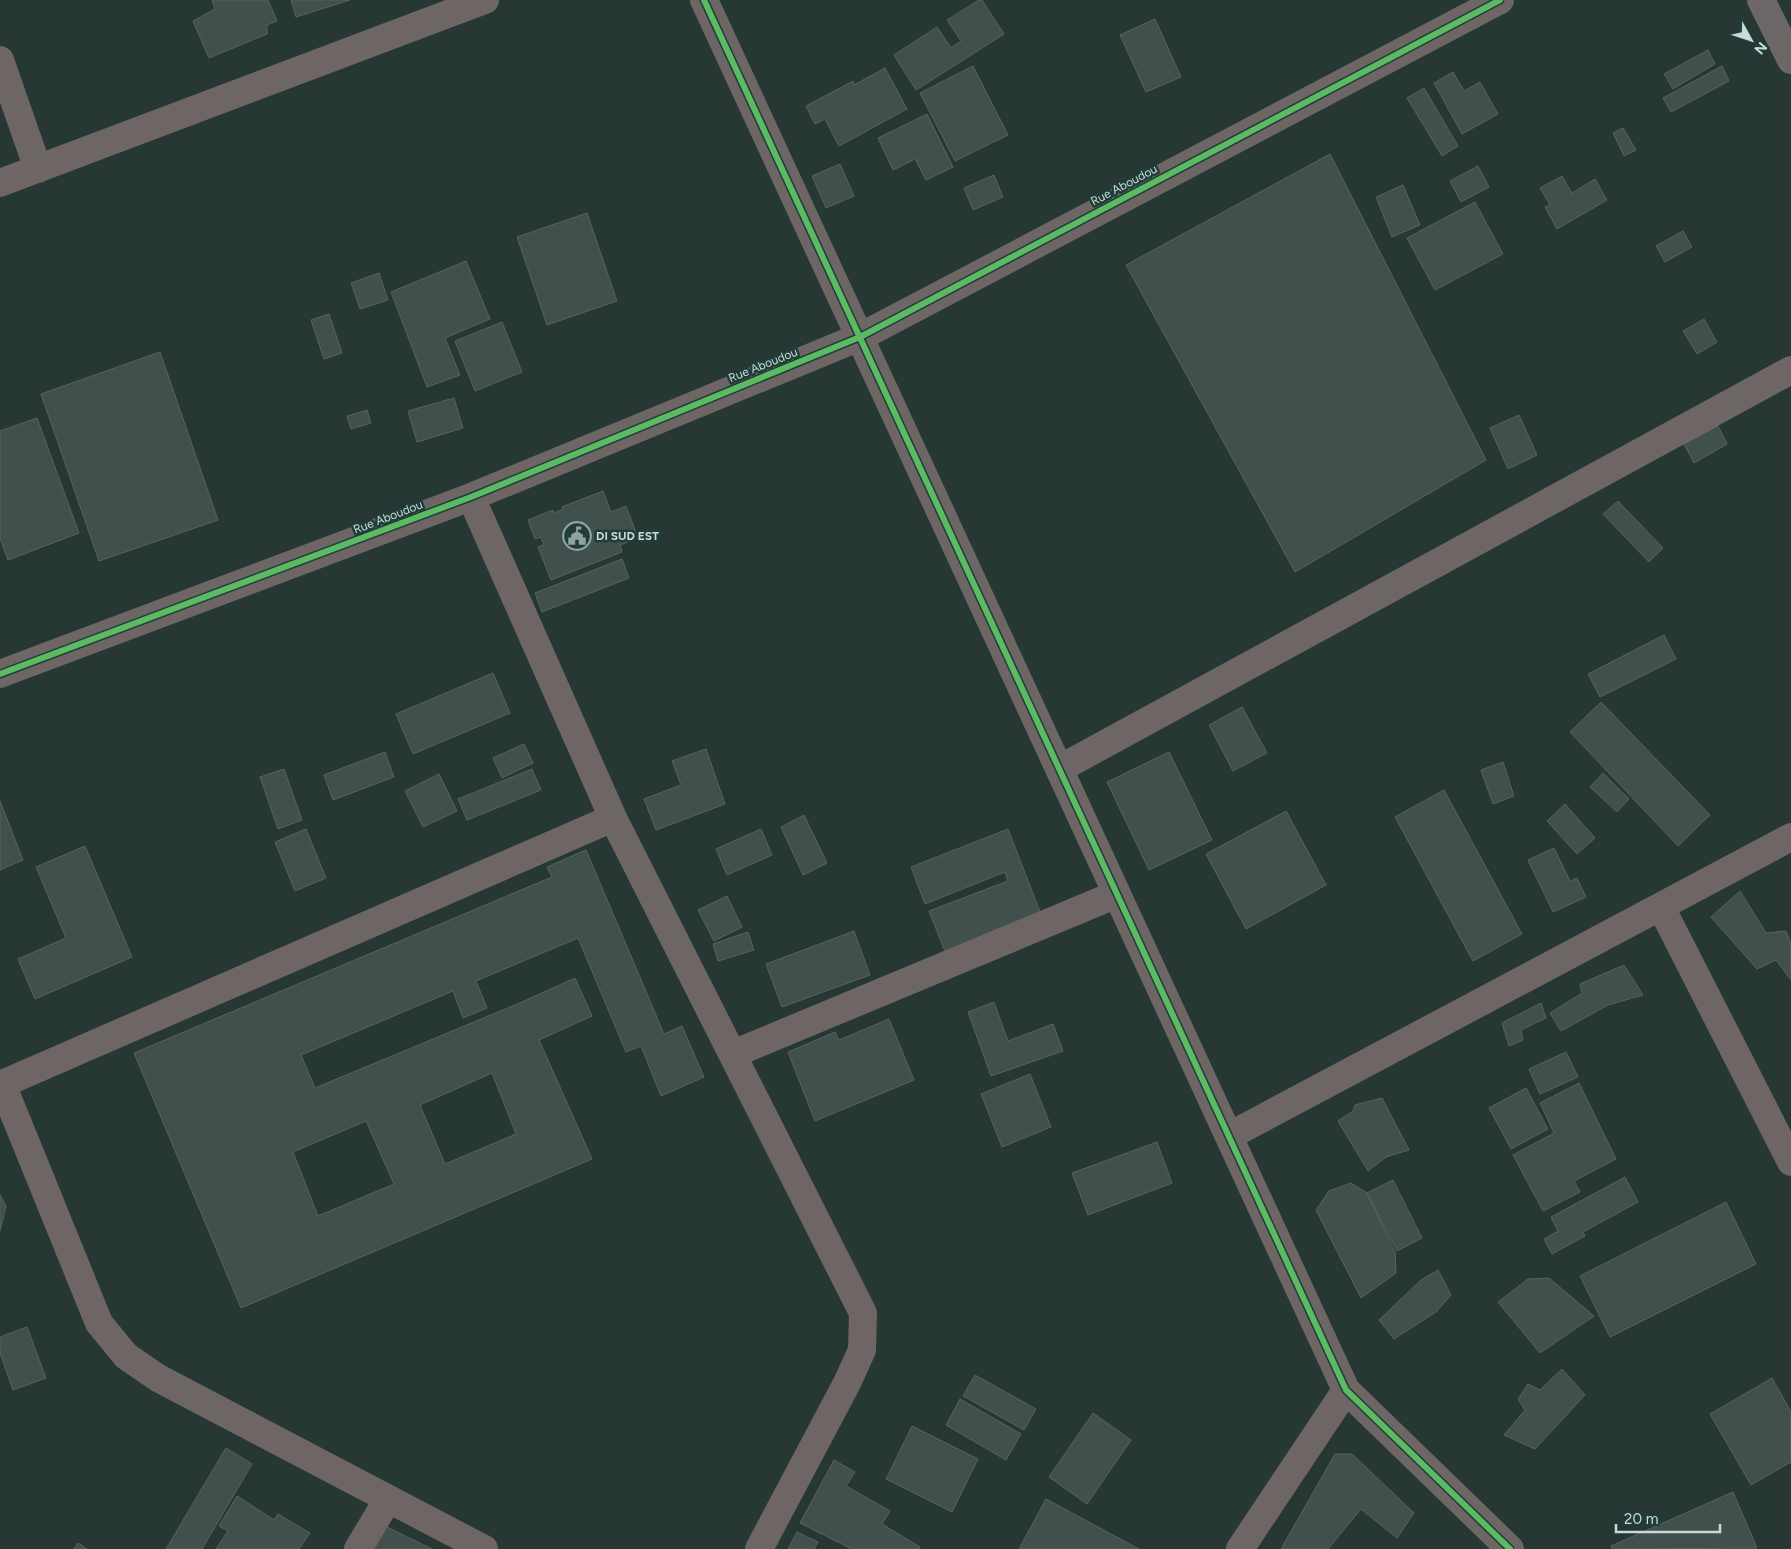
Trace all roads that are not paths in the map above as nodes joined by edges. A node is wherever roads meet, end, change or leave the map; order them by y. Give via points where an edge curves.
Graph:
1 (485, 0) edge
2 (704, 0) edge
3 (1500, 0) edge
4 (1761, 0) edge
5 (0, 60) edge
6 (1791, 60) edge
7 (38, 169) junction
8 (0, 183) edge
9 (860, 337) junction
10 (1791, 370) edge
11 (471, 497) junction
12 (0, 674) edge
13 (1059, 769) junction
14 (613, 818) junction
15 (1791, 837) edge
16 (1117, 894) junction
17 (1661, 907) junction
18 (733, 1054) junction
19 (1, 1085) edge
20 (1229, 1136) junction
21 (1791, 1162) edge
22 (1346, 1390) junction
23 (388, 1500) junction
24 (358, 1549) edge
25 (484, 1549) edge
26 (759, 1549) edge
27 (1240, 1549) edge
28 (1510, 1549) edge

1 - 7 street
2 - 9 street
3 - 9 street, Rue Aboudou
4 - 6 main road
5 - 7 street
7 - 8 street
9 - 11 street, Rue Aboudou
9 - 13 street
10 - 13 street
11 - 12 street, Rue Aboudou
11 - 14 street
13 - 16 street
14 - 18 street
14 - 19 street
15 - 17 street
16 - 18 street
16 - 20 street
17 - 20 street
17 - 21 street
18 - 26 street via 863,1313 862,1350
19 - 23 street via 99,1322 126,1356 158,1378
20 - 22 street
22 - 27 street
22 - 28 street
23 - 24 street
23 - 25 street

